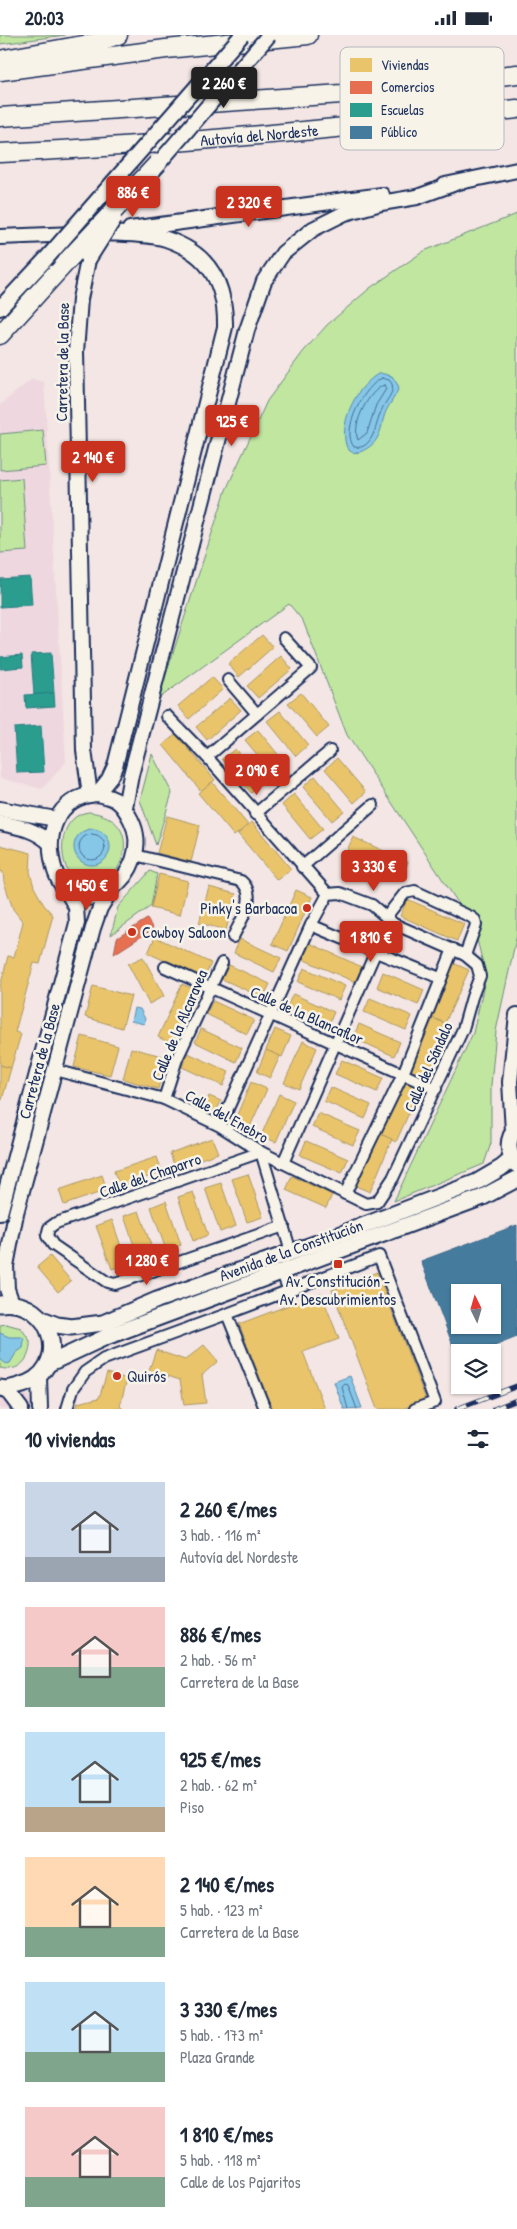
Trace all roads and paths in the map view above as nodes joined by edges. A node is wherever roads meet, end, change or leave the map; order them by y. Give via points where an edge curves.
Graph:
1 (118, 35) edge
2 (242, 35) edge
3 (269, 35) edge
4 (308, 35) edge
5 (0, 59) edge
6 (0, 71) edge
7 (517, 74) edge
8 (504, 75) edge
9 (340, 94) edge
10 (517, 109) edge
11 (504, 110) edge
12 (0, 117) edge
13 (340, 128) edge
14 (0, 153) edge
15 (158, 163) junction
16 (517, 170) edge
17 (453, 183) junction
18 (104, 233) junction
19 (0, 237) edge
20 (0, 308) edge
21 (0, 335) edge
22 (284, 638) dead end
23 (228, 680) dead end
24 (257, 714) junction
25 (167, 716) dead end
26 (330, 751) dead end
27 (207, 757) junction
28 (93, 794) junction
29 (373, 805) dead end
30 (125, 807) junction
31 (0, 809) edge
32 (255, 814) junction
33 (56, 819) junction
34 (0, 823) edge
35 (50, 843) junction
36 (134, 855) junction
37 (302, 867) junction
38 (65, 888) junction
39 (111, 890) junction
40 (328, 894) junction
41 (386, 917) junction
42 (311, 925) junction
43 (233, 937) dead end
44 (453, 949) junction
45 (376, 951) junction
46 (465, 955) junction
47 (222, 963) dead end
48 (165, 967) dead end
49 (440, 978) junction
50 (211, 988) junction
51 (271, 1015) junction
52 (517, 1015) edge
53 (335, 1044) junction
54 (55, 1070) junction
55 (402, 1074) junction
56 (436, 1089) junction
57 (164, 1099) junction
58 (220, 1126) junction
59 (515, 1129) edge
60 (261, 1152) junction
61 (515, 1162) edge
62 (283, 1163) junction
63 (517, 1179) edge
64 (345, 1193) junction
65 (378, 1202) joint
66 (0, 1213) edge
67 (284, 1226) junction
68 (291, 1252) junction
69 (282, 1273) junction
70 (289, 1291) junction
71 (6, 1303) edge
72 (227, 1314) junction
73 (42, 1319) junction
74 (48, 1364) junction
75 (39, 1377) junction
76 (3, 1389) edge
77 (21, 1409) edge
78 (40, 1409) edge
79 (67, 1409) edge
80 (265, 1409) edge
81 (415, 1409) edge

1 - 5 highway via 94,43
2 - 20 main road, bridge
3 - 15 main road, Carretera de la Base, bridge
4 - 6 highway via 166,49
7 - 8 highway
9 - 12 highway
10 - 11 highway, Autovía del Nordeste
13 - 14 highway, Autovía del Nordeste
15 - 21 highway, bridge
15 - 28 main road, Carretera de la Base, bridge via 111,223 88,260 80,299 76,352 84,750
16 - 17 main road
17 - 18 main road
17 - 30 main road via 417,197 345,213 313,229 283,253 264,281 247,330
18 - 19 main road
18 - 28 main road via 165,238 191,252 218,280 226,307 225,327 131,707 109,779
22 - 24 street via 311,668
23 - 24 street
24 - 27 street
25 - 27 street
26 - 32 street
27 - 32 street
28 - 30 main road via 113,797
28 - 33 main road via 77,799
29 - 37 street
30 - 36 main road via 136,839
31 - 33 main road
32 - 37 street
33 - 35 main road
34 - 35 main road via 33,830
35 - 38 main road via 57,877
36 - 39 main road via 128,873
36 - 43 street via 241,881 248,887 250,900
37 - 40 street
38 - 39 main road via 82,897 96,897
38 - 66 main road, Carretera de la Base via 76,907 77,923
39 - 54 main road, Carretera de la Base via 93,928
40 - 41 street, Calle del Sándalo via 340,893 372,905
40 - 42 street
41 - 44 street, Calle del Sándalo via 394,924
41 - 46 street via 405,893 415,891 471,917 476,925
42 - 45 street
42 - 51 street
44 - 46 street, Calle del Sándalo
44 - 49 street
45 - 49 street
45 - 53 street
46 - 56 street, Calle del Sándalo via 476,965 480,976 463,1029
47 - 50 street, Calle de la Alcaravea
48 - 50 street, Calle de la Blancaflor
49 - 55 street
50 - 51 street, Calle de la Blancaflor
50 - 57 street, Calle de la Alcaravea via 177,1059
51 - 53 street, Calle de la Blancaflor
51 - 58 street
52 - 59 main road via 510,1082
53 - 55 street, Calle de la Blancaflor
53 - 62 street
54 - 57 street, Calle del Enebro
54 - 71 main road, Carretera de la Base via 16,1213 6,1266
55 - 56 street, Calle de la Blancaflor
55 - 64 street
56 - 65 street, Calle del Sándalo
57 - 58 street, Calle del Enebro
58 - 60 street, Calle del Enebro
59 - 61 main road via 509,1150
60 - 62 street, Calle del Enebro
60 - 67 street
60 - 67 street, Calle del Chaparro via 56,1223 49,1228 48,1236 53,1245 107,1282 115,1284
61 - 68 main road, Avenida de la Constitución via 477,1182
62 - 64 street, Calle del Enebro
63 - 69 main road, Avenida de la Constitución via 483,1197
64 - 65 street, Calle del Enebro via 366,1204
67 - 68 street
68 - 73 main road, Avenida de la Constitución via 103,1323 71,1327
69 - 70 street
69 - 74 main road, Avenida de la Constitución via 106,1337
70 - 72 street
70 - 81 street via 380,1256 435,1401
71 - 73 main road, Avenida de la Constitución via 27,1306
72 - 79 street via 104,1359 85,1372 73,1389
72 - 80 street
73 - 74 main road via 50,1332 52,1350
74 - 75 main road
75 - 76 main road via 25,1385
75 - 78 main road
76 - 77 main road

